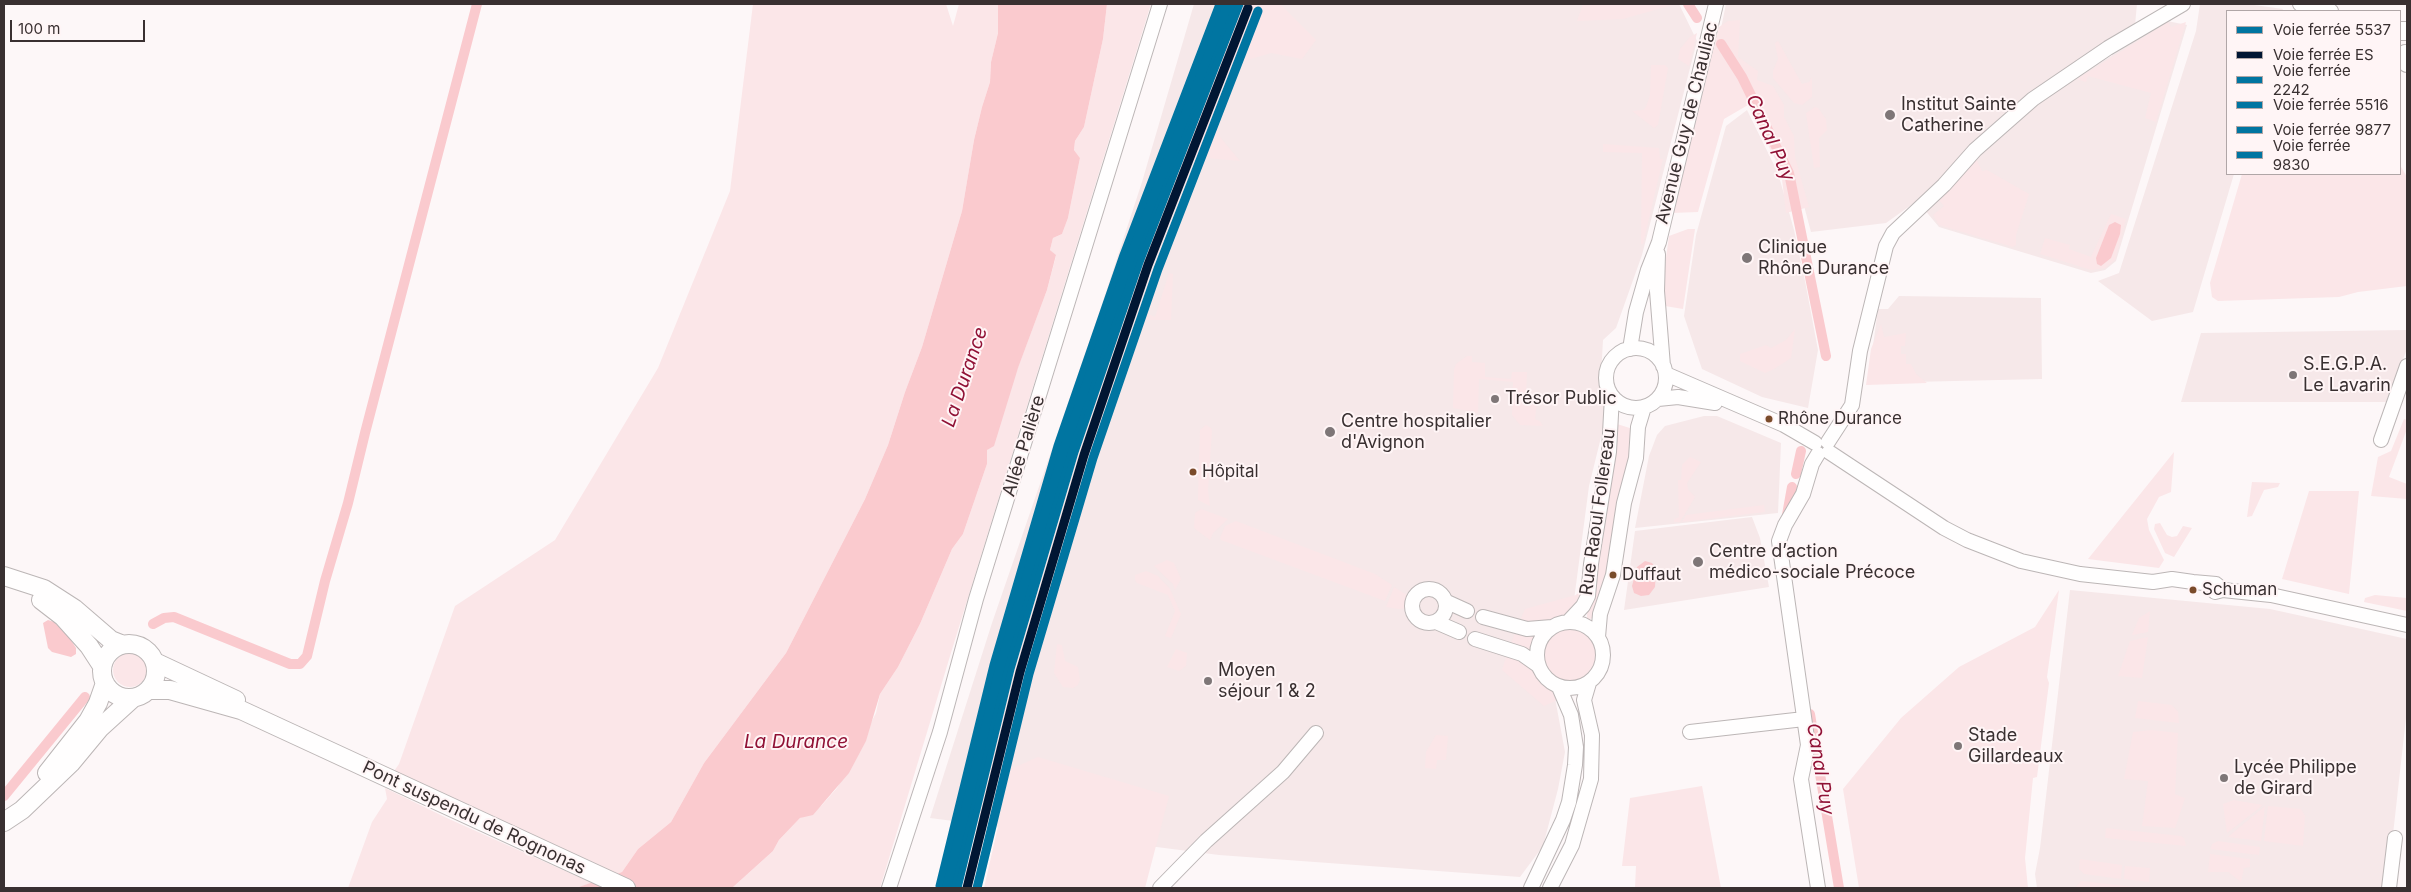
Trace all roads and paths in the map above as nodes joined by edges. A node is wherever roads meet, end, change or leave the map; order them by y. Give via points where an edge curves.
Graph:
1 (1160, 4) edge
2 (1716, 4) edge
3 (2183, 4) edge
4 (2300, 4) edge
5 (2327, 10) edge
6 (1659, 242) junction
7 (1630, 349) junction
8 (2407, 366) edge
9 (1665, 370) junction
10 (1612, 396) junction
11 (1658, 399) junction
12 (1644, 407) junction
13 (1740, 408) junction
14 (2381, 440) dead end
15 (1823, 448) junction
16 (4, 577) edge
17 (1446, 601) junction
18 (1467, 611) dead end
19 (1483, 617) dead end
20 (1436, 622) junction
21 (1568, 622) junction
22 (2407, 625) edge
23 (1552, 627) junction
24 (1459, 632) dead end
25 (1598, 637) junction
26 (1475, 638) dead end
27 (121, 644) junction
28 (155, 662) junction
29 (1539, 666) junction
30 (103, 674) junction
31 (1589, 682) junction
32 (1559, 686) junction
33 (141, 694) junction
34 (1804, 719) junction
35 (286, 729) junction
36 (1690, 732) dead end
37 (1316, 733) dead end
38 (4, 822) edge
39 (2395, 838) dead end
40 (626, 888) edge
41 (889, 888) edge
42 (1160, 888) edge
43 (1531, 888) edge
44 (1550, 888) edge
45 (1818, 888) edge
46 (2389, 888) edge

1 - 41 street, Allée Palière via 976,599 940,732
2 - 6 street, Avenue Guy de Chauliac
3 - 15 street via 2108,48 2033,100 1975,150 1944,185 1893,233 1886,246 1862,342 1850,408
4 - 5 street
6 - 7 street, Avenue Guy de Chauliac via 1648,270
6 - 9 street, Avenue Guy de Chauliac via 1657,291
7 - 9 street via 1653,353
7 - 10 street via 1616,356 1608,368 1607,383
8 - 14 street
9 - 11 street via 1666,383
9 - 13 street
10 - 12 street via 1623,405
10 - 21 street, Rue Raoul Follereau via 1610,444 1588,596
11 - 12 street
11 - 13 street via 1699,400
12 - 25 street, Rue Raoul Follereau via 1613,575 1600,614
13 - 15 street via 1784,426
15 - 22 street via 1944,528 2021,561 2065,571 2153,582 2171,588 2271,595
15 - 34 street via 1812,464 1801,499 1779,541
16 - 27 main road via 44,589 75,609 111,640
16 - 30 main road via 63,617 89,646
17 - 18 street
17 - 20 street via 1444,613
17 - 20 street via 1439,591 1426,588 1412,600 1412,612 1416,618 1426,623
19 - 23 street via 1528,629
20 - 24 street
21 - 23 street
21 - 25 street via 1585,625
23 - 29 street via 1545,633 1538,649
25 - 31 street via 1603,659 1598,673
26 - 29 street via 1516,651
27 - 28 main road via 138,644 146,648
27 - 30 main road via 106,656
28 - 33 main road via 156,677
28 - 35 main road via 251,707
29 - 32 street via 1547,679
30 - 33 main road via 117,695
30 - 38 main road via 98,703 88,721
31 - 32 street via 1574,688
31 - 44 street via 1584,700 1592,735 1591,779 1572,845
32 - 43 street via 1571,715 1575,765 1563,820
33 - 35 main road via 170,690 241,710
33 - 38 main road via 100,728 71,763 28,804
34 - 36 street
34 - 45 street via 1808,745 1801,779
35 - 40 main road, Pont suspendu de Rognonas
37 - 42 street via 1283,772 1206,841
39 - 46 street

